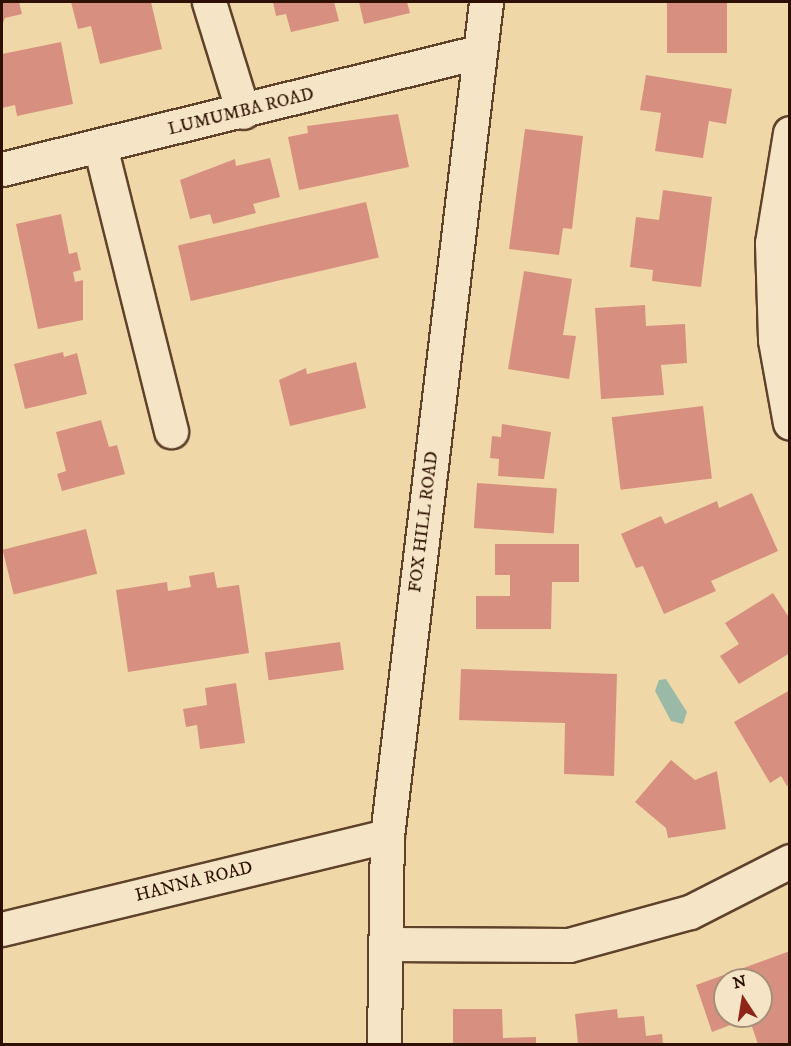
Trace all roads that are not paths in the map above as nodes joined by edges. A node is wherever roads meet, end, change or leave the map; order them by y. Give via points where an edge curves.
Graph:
1 (209, 2) edge
2 (486, 2) edge
3 (480, 52) junction
4 (243, 112) junction
5 (789, 133) edge
6 (100, 146) junction
7 (2, 169) edge
8 (789, 423) edge
9 (171, 430) dead end
10 (387, 836) junction
11 (789, 861) edge
12 (2, 929) edge
13 (386, 944) junction
14 (384, 1044) edge

1 - 4 street
2 - 3 street, FOX HILL ROAD
3 - 4 street, LUMUMBA ROAD
3 - 10 street, FOX HILL ROAD
4 - 6 street, LUMUMBA ROAD
5 - 8 street via 772,243 775,340
6 - 7 street, LUMUMBA ROAD
6 - 9 street
10 - 12 street, HANNA ROAD
10 - 13 street, FOX HILL ROAD
11 - 13 street via 690,912 569,945
13 - 14 street, FOX HILL ROAD

